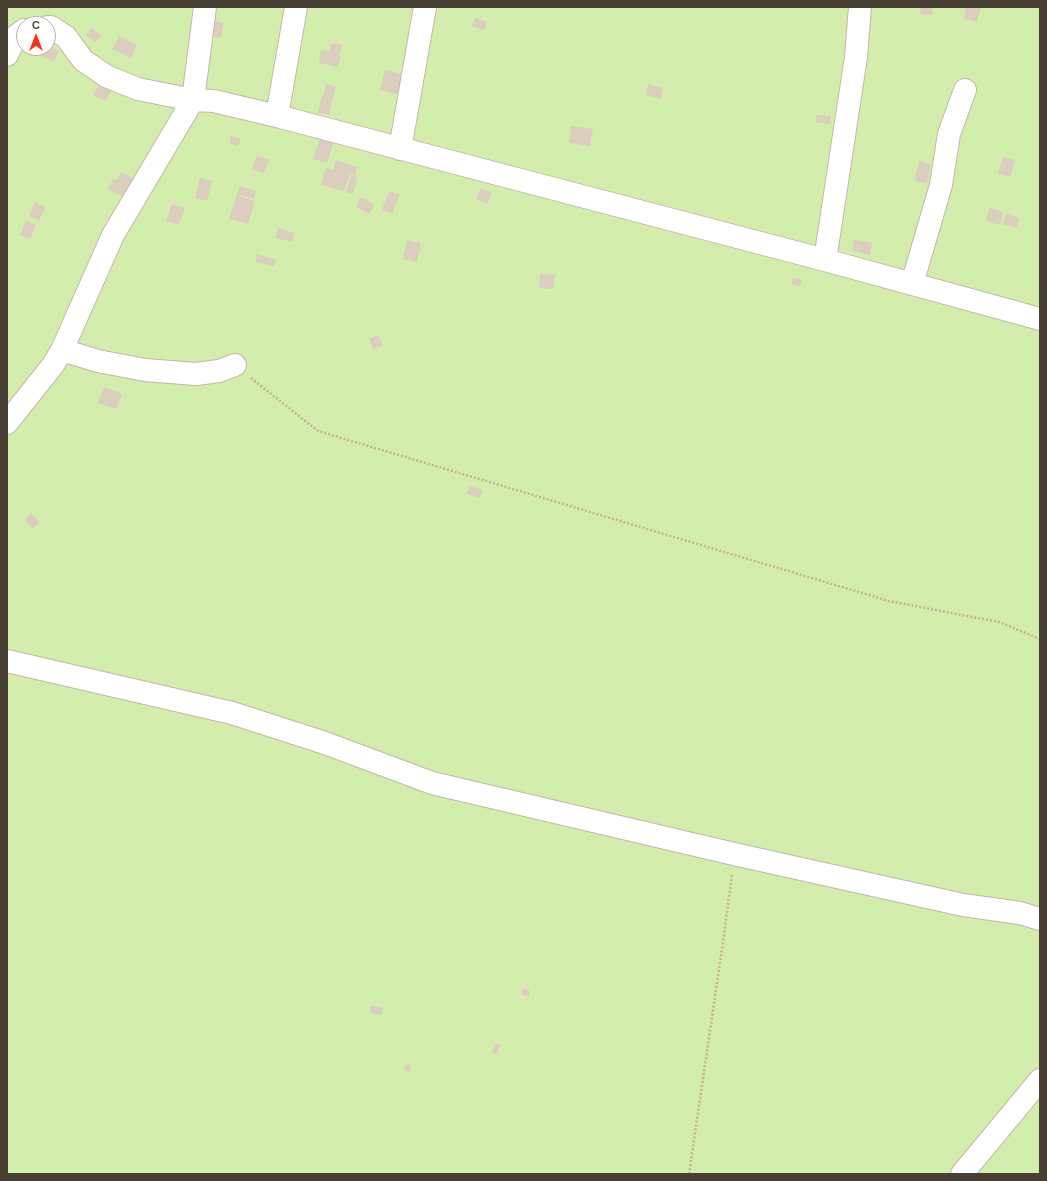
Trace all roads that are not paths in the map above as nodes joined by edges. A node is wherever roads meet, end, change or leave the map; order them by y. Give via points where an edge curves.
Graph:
1 (205, 7) edge
2 (296, 7) edge
3 (425, 7) edge
4 (860, 7) edge
5 (56, 30) edge
6 (16, 36) edge
7 (7, 55) edge
8 (965, 90) dead end
9 (193, 100) junction
10 (277, 116) junction
11 (400, 149) junction
12 (825, 260) junction
13 (912, 284) junction
14 (1040, 319) edge
15 (62, 350) junction
16 (235, 365) road end
17 (7, 423) edge
18 (7, 661) edge
19 (1040, 919) edge
20 (1040, 1080) edge
21 (962, 1174) edge

1 - 9 lane
2 - 10 lane
3 - 11 lane
4 - 12 lane via 856,57
5 - 9 lane via 66,37 83,60 106,76 138,89
6 - 7 lane
8 - 13 lane via 949,134 941,185
9 - 10 lane
9 - 15 lane via 113,235
10 - 11 lane
11 - 12 lane
12 - 13 lane
13 - 14 lane
15 - 16 lane via 98,361 144,370 196,374 219,372
15 - 17 lane
18 - 19 lane via 232,713 325,742 432,783 734,854 963,905 1020,913
20 - 21 lane

